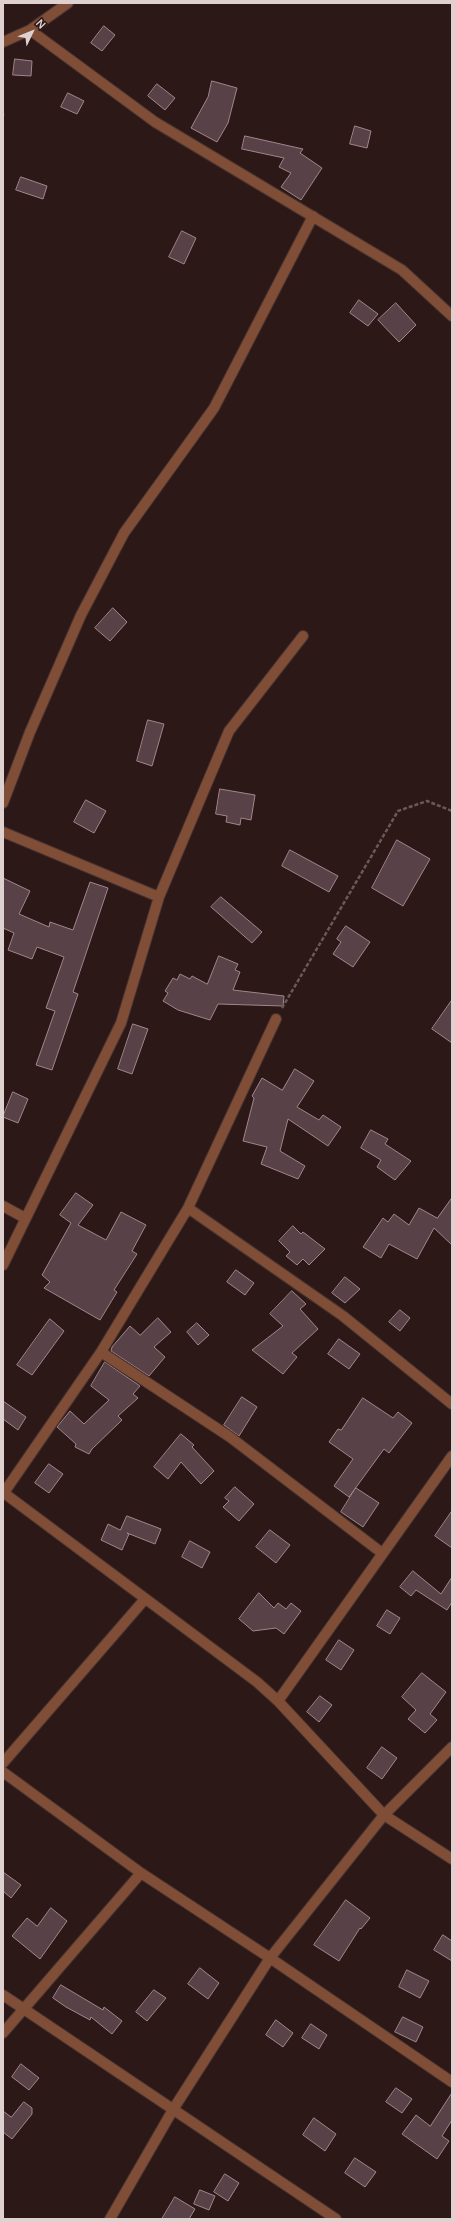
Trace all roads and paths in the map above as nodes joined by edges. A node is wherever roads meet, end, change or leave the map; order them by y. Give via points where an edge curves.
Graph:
1 (68, 3) edge
2 (30, 30) junction
3 (3, 42) edge
4 (3, 113) edge
5 (3, 116) edge
6 (313, 216) junction
7 (452, 316) edge
8 (303, 636) dead end
9 (3, 803) edge
10 (452, 811) edge
11 (3, 832) edge
12 (159, 897) junction
13 (276, 1019) joint
14 (3, 1206) edge
15 (188, 1208) junction
16 (25, 1218) junction
17 (3, 1265) edge
18 (101, 1352) junction
19 (452, 1404) edge
20 (452, 1456) edge
21 (3, 1493) edge
22 (382, 1553) junction
23 (145, 1599) junction
24 (278, 1701) junction
25 (452, 1747) edge
26 (3, 1763) edge
27 (3, 1772) edge
28 (384, 1815) junction
29 (452, 1859) edge
30 (141, 1873) junction
31 (270, 1958) junction
32 (3, 1995) edge
33 (22, 2008) junction
34 (3, 2033) edge
35 (452, 2082) edge
36 (174, 2108) junction
37 (329, 2217) edge
38 (110, 2219) edge

1 - 2 street
2 - 3 street
2 - 6 street via 155,122
4 - 5 path
6 - 7 street via 402,270
6 - 9 street via 214,408 124,533 81,615 30,732
8 - 12 street via 229,731
10 - 13 path via 427,801 398,811
11 - 12 street
12 - 16 street via 121,1023
13 - 15 street
14 - 16 street
15 - 18 street
15 - 19 street via 342,1316
16 - 17 street
18 - 21 street
18 - 22 street via 230,1437
20 - 22 street
21 - 23 street
22 - 24 street
23 - 24 street via 257,1682
23 - 26 street
24 - 28 street
25 - 28 street
27 - 30 street
28 - 29 street
28 - 31 street
30 - 31 street
30 - 33 street
31 - 35 street
31 - 36 street
32 - 33 street
33 - 34 street
33 - 36 street
36 - 37 street
36 - 38 street

